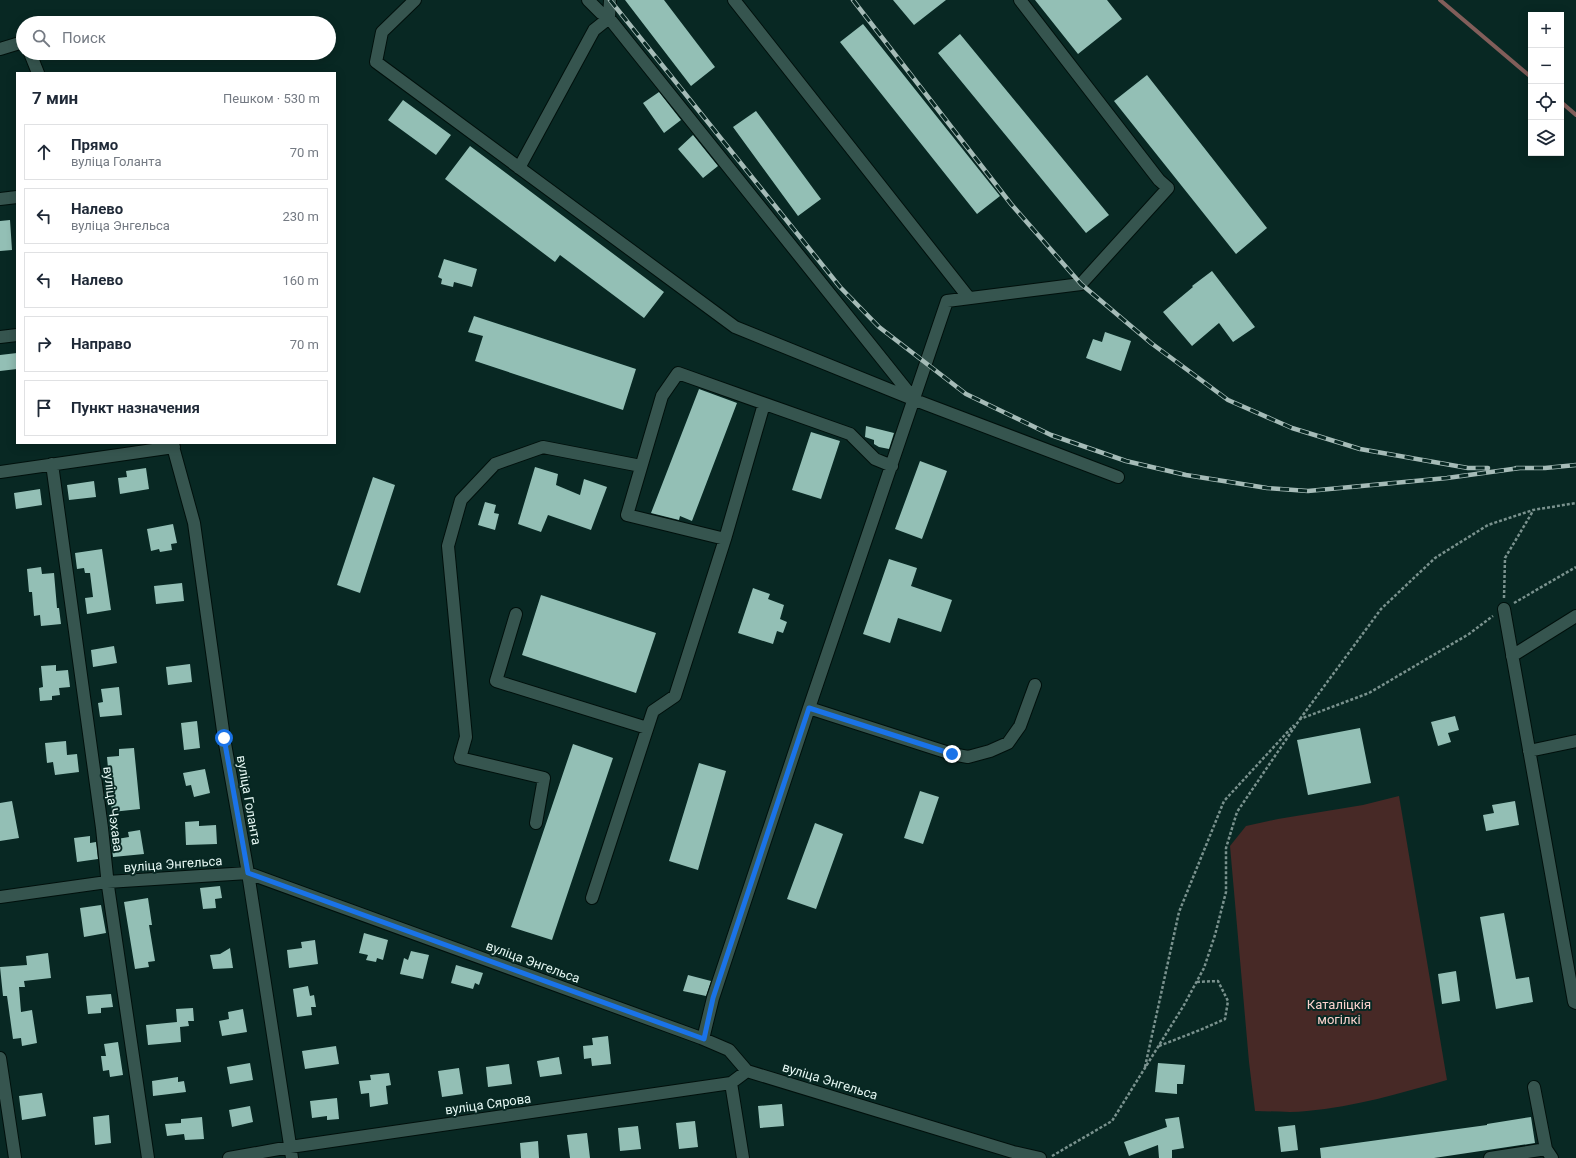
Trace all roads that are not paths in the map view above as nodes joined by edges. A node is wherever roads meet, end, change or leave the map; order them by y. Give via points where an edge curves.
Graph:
1 (416, 0) edge
2 (588, 0) edge
3 (610, 0) edge
4 (734, 0) edge
5 (1020, 0) edge
6 (609, 18) junction
7 (16, 44) edge
8 (0, 48) edge
9 (33, 60) edge
10 (38, 72) edge
11 (519, 168) junction
12 (16, 197) edge
13 (0, 199) edge
14 (969, 298) junction
15 (16, 335) edge
16 (0, 338) edge
17 (915, 400) junction
18 (764, 404) junction
19 (173, 445) edge
20 (52, 464) junction
21 (641, 466) junction
22 (892, 466) junction
23 (0, 472) edge
24 (1118, 477) dead end
25 (725, 540) junction
26 (1504, 609) road end
27 (516, 614) dead end
28 (1576, 616) edge
29 (1512, 656) junction
30 (1035, 685) dead end
31 (809, 708) junction
32 (647, 728) junction
33 (1576, 741) edge
34 (1529, 751) junction
35 (536, 823) dead end
36 (248, 873) junction
37 (107, 882) junction
38 (0, 897) edge
39 (592, 898) dead end
40 (1576, 1003) edge
41 (704, 1039) junction
42 (0, 1058) edge
43 (747, 1071) junction
44 (731, 1083) junction
45 (1534, 1087) dead end
46 (291, 1153) edge
47 (1549, 1154) edge
48 (16, 1158) edge
49 (148, 1158) edge
50 (229, 1158) edge
51 (743, 1158) edge
52 (1040, 1158) edge
53 (1490, 1158) edge

1 - 11 street via 382,32 376,62
2 - 6 street via 600,13
3 - 6 street
4 - 14 street
5 - 14 street via 1168,188 1081,284
6 - 11 street via 594,30
6 - 17 street
7 - 8 street
9 - 10 street
11 - 17 street via 735,327
12 - 13 street
14 - 17 street via 948,301
15 - 16 street
17 - 22 street
17 - 24 street
18 - 21 street via 678,373 662,396
18 - 22 street via 850,434 875,459
18 - 25 street
19 - 20 street
19 - 36 street, вуліца Голанта via 194,523 224,738
20 - 23 street
20 - 37 street, вуліца Чэхава via 102,828
21 - 25 street via 627,515
21 - 35 street via 543,447 495,464 461,500 448,546 466,737 460,758 544,778
22 - 31 street
25 - 32 street via 675,696 653,711
26 - 29 street
27 - 32 street via 496,681
28 - 29 street
29 - 34 street
30 - 31 street via 1020,726 1008,743 968,757
31 - 41 street via 713,998
32 - 39 street
33 - 34 street
34 - 40 street
36 - 37 street, вуліца Энгельса
36 - 41 street, вуліца Энгельса
36 - 46 street, вуліца Голанта
37 - 38 street, вуліца Энгельса
37 - 49 street, вуліца Чэхава
41 - 43 street, вуліца Энгельса via 729,1050
42 - 48 street
43 - 44 street, вуліца Сярова
43 - 52 street, вуліца Энгельса
44 - 46 street, вуліца Сярова
44 - 51 street
45 - 47 street
46 - 50 street, вуліца Сярова
47 - 53 street

